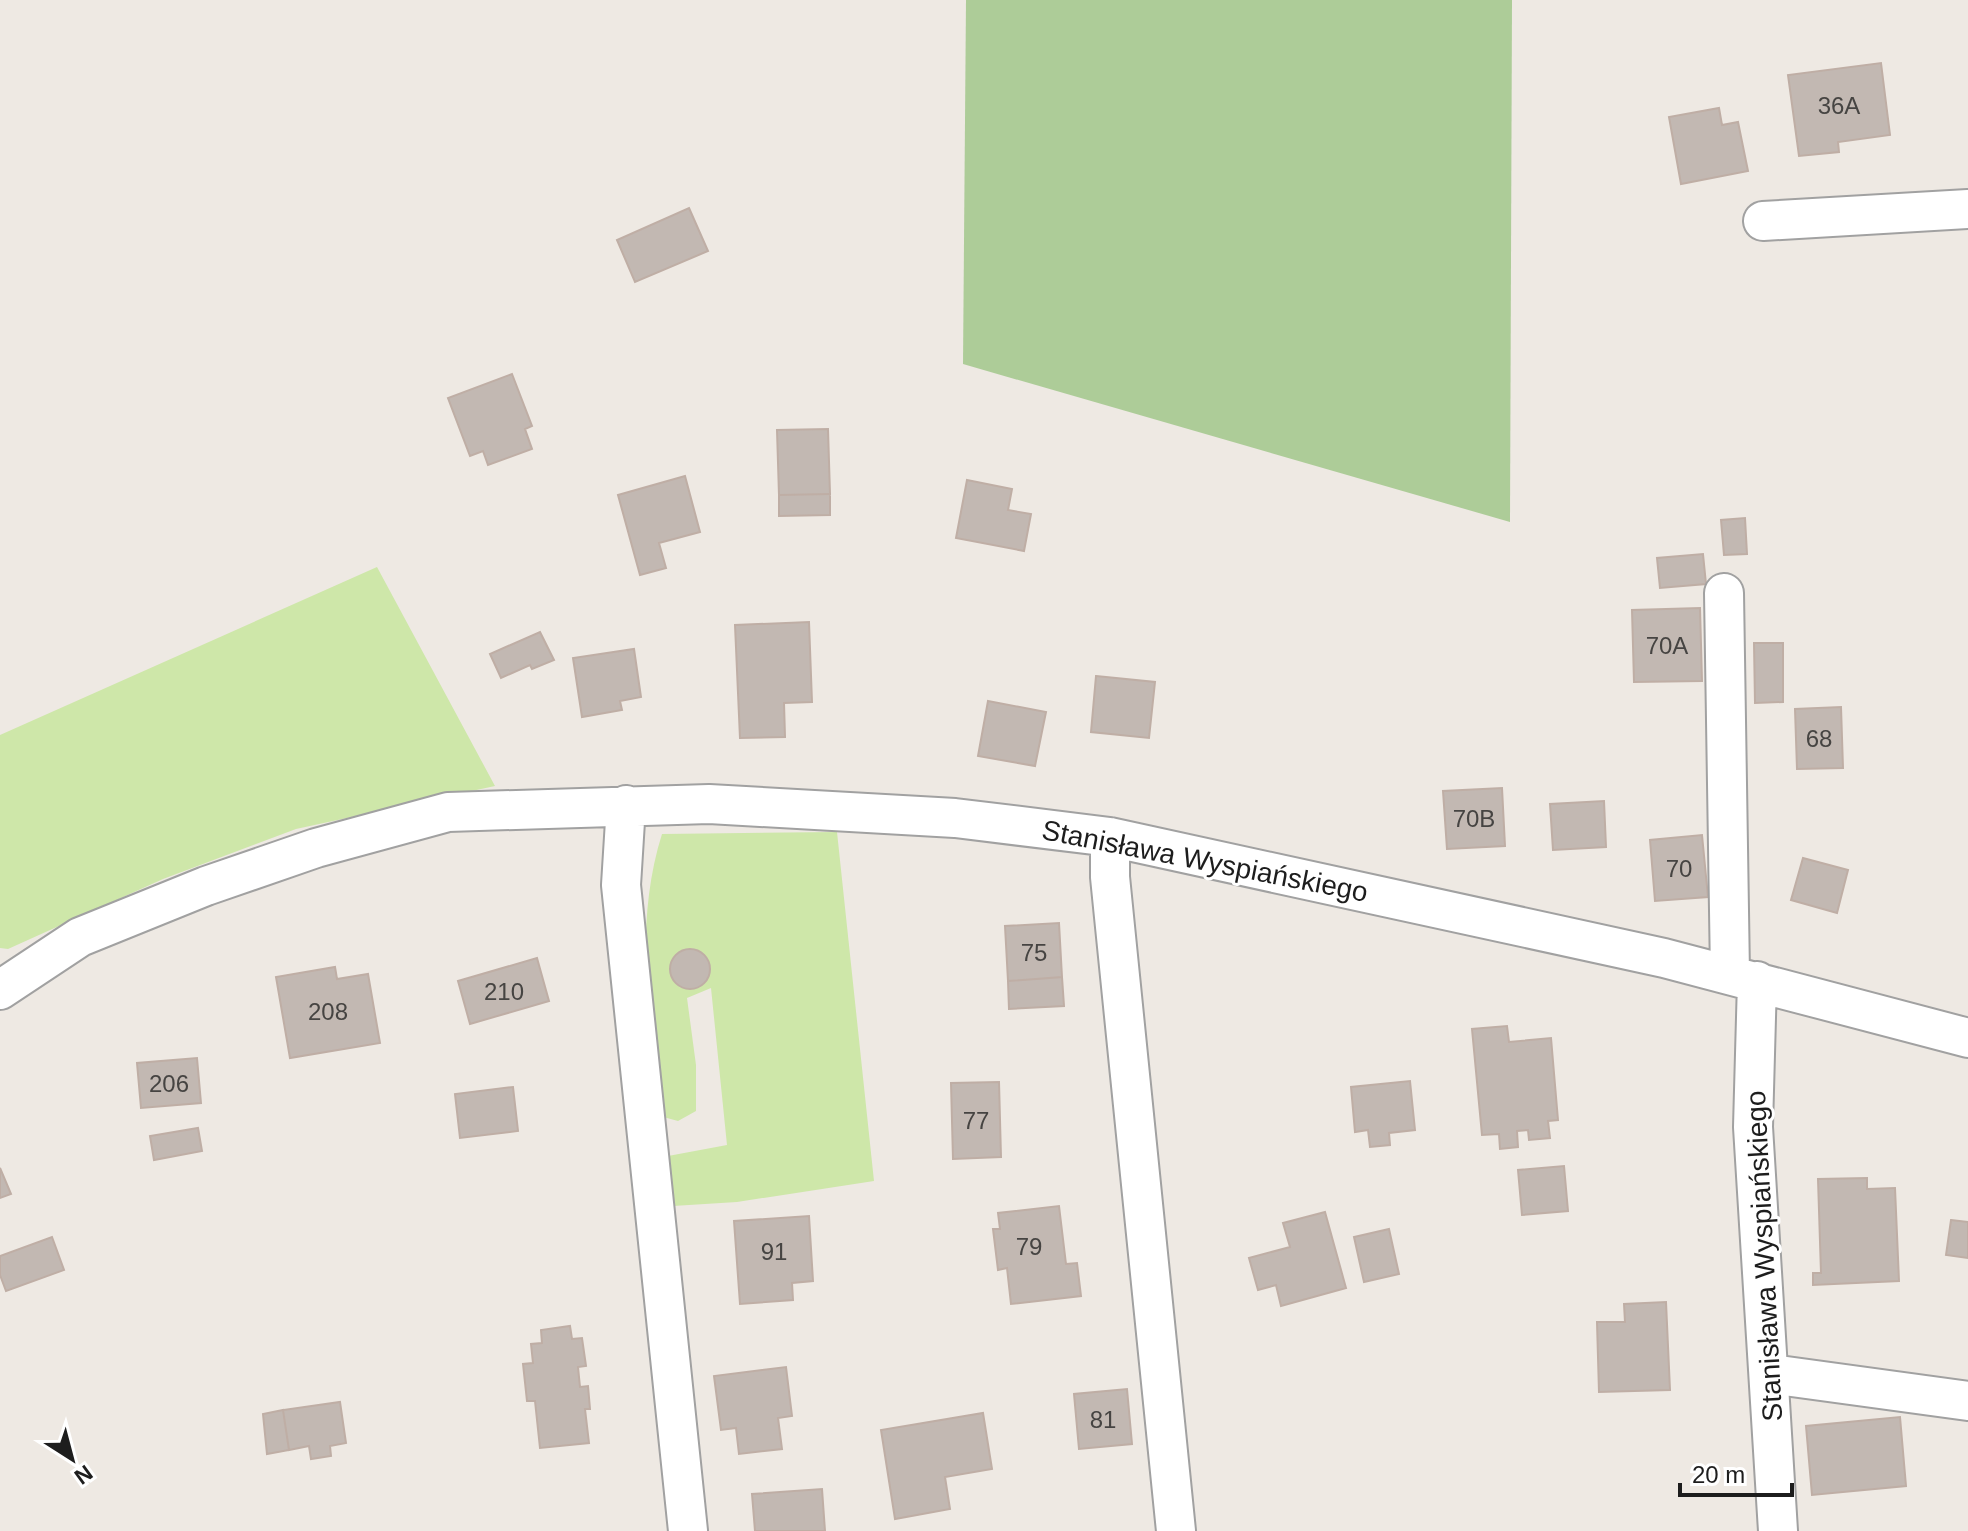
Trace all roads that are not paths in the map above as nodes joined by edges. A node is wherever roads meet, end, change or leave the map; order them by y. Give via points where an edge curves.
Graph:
1 (1968, 209) edge
2 (1763, 221) dead end
3 (1724, 593) dead end
4 (612, 805) junction
5 (1110, 837) junction
6 (1743, 978) junction
7 (0, 990) edge
8 (1968, 1038) edge
9 (1771, 1374) junction
10 (1968, 1401) edge
11 (688, 1531) edge
12 (1176, 1531) edge
13 (1778, 1531) edge

1 - 2 street
3 - 6 street
4 - 5 street, Stanisława Wyspiańskiego via 848,810
4 - 7 street, Stanisława Wyspiańskiego via 448,812 316,848 80,937
4 - 11 street
5 - 6 street, Stanisława Wyspiańskiego
5 - 12 street
6 - 8 street, Stanisława Wyspiańskiego
6 - 9 street, Stanisława Wyspiańskiego
9 - 10 street
9 - 13 street, Stanisława Wyspiańskiego

